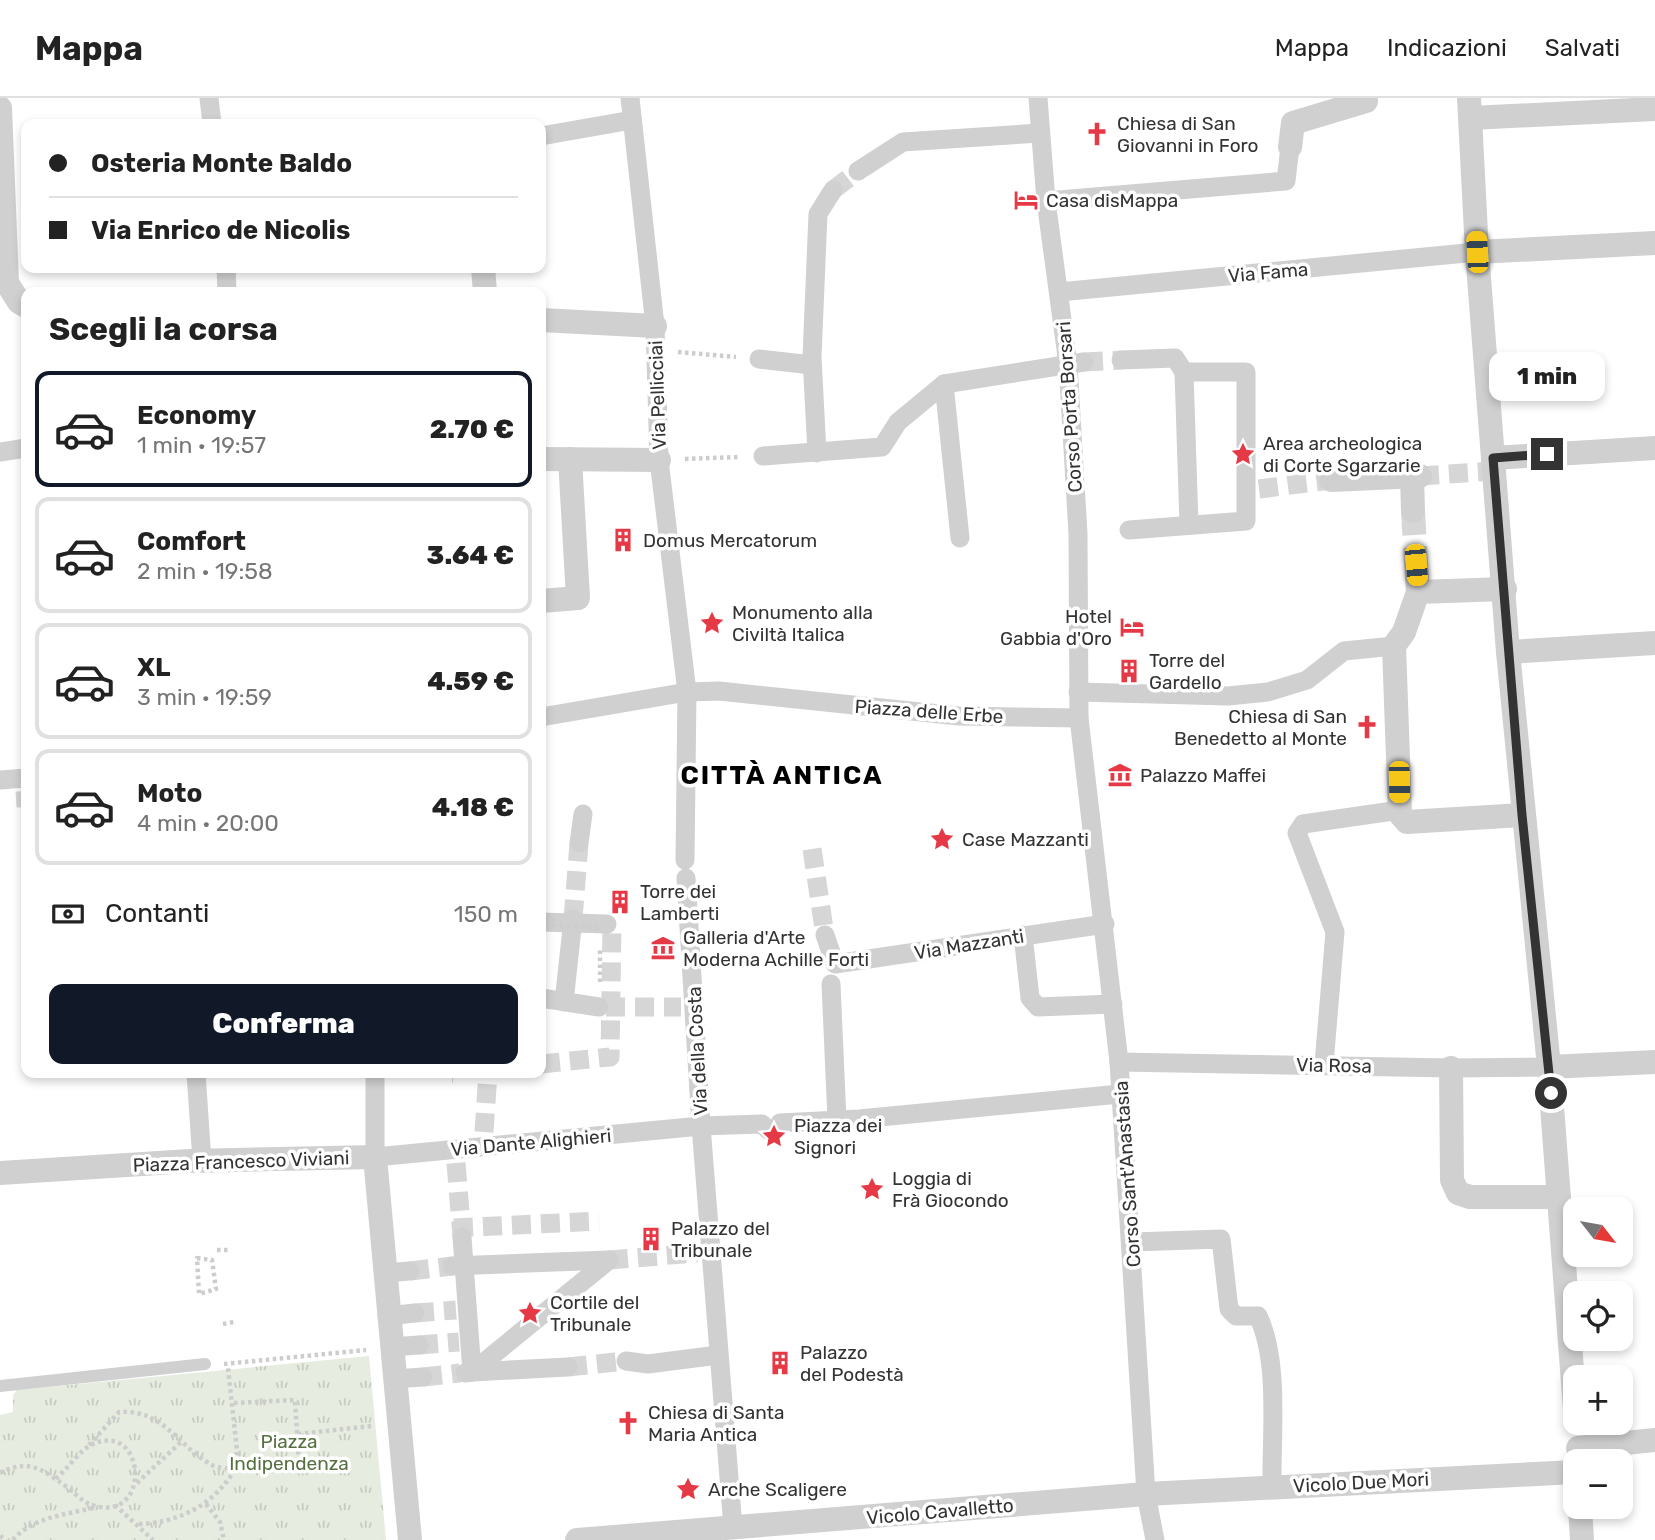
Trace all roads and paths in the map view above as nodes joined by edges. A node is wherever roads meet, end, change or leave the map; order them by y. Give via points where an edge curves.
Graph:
1 (209, 98) edge
2 (630, 98) edge
3 (1038, 98) edge
4 (1366, 101) dead end
5 (0, 108) edge
6 (1470, 108) edge
7 (1655, 108) edge
8 (211, 119) edge
9 (632, 120) junction
10 (1041, 133) junction
11 (546, 135) edge
12 (1290, 147) joint
13 (858, 171) tunnel mouth
14 (833, 190) tunnel mouth
15 (1046, 201) junction
16 (1655, 243) edge
17 (1477, 252) junction
18 (1059, 292) junction
19 (21, 301) edge
20 (546, 321) edge
21 (656, 338) junction
22 (759, 359) joint
23 (1121, 360) tunnel mouth
24 (812, 361) junction
25 (1076, 363) junction
26 (1184, 372) junction
27 (944, 384) junction
28 (1655, 448) edge
29 (21, 449) edge
30 (0, 452) edge
31 (821, 452) junction
32 (763, 456) joint
33 (546, 458) edge
34 (1493, 458) junction
35 (570, 459) junction
36 (659, 460) junction
37 (1331, 480) tunnel mouth
38 (1413, 512) tunnel mouth
39 (1189, 525) junction
40 (1129, 530) dead end
41 (960, 538) dead end
42 (1416, 564) tunnel mouth
43 (1505, 589) junction
44 (1418, 592) junction
45 (546, 601) edge
46 (1655, 643) edge
47 (1394, 646) junction
48 (1508, 652) junction
49 (687, 692) junction
50 (1078, 692) junction
51 (546, 716) edge
52 (1079, 718) junction
53 (0, 780) edge
54 (21, 782) edge
55 (1400, 810) junction
56 (583, 814) dead end
57 (1522, 815) junction
58 (579, 843) tunnel mouth
59 (560, 920) edge
60 (1105, 924) junction
61 (604, 926) junction
62 (825, 935) tunnel mouth
63 (1023, 935) junction
64 (831, 984) dead end
65 (546, 999) edge
66 (564, 1002) junction
67 (602, 1003) joint
68 (1113, 1004) junction
69 (1119, 1062) junction
70 (1655, 1062) edge
71 (1324, 1064) junction
72 (1549, 1067) junction
73 (1451, 1068) junction
74 (196, 1078) edge
75 (375, 1078) edge
76 (1120, 1094) junction
77 (837, 1121) junction
78 (694, 1128) junction
79 (375, 1157) junction
80 (202, 1161) junction
81 (0, 1172) edge
82 (1559, 1198) junction
83 (462, 1237) tunnel mouth
84 (1133, 1242) junction
85 (217, 1250) dead end
86 (228, 1250) dead end
87 (458, 1266) junction
88 (410, 1271) tunnel mouth
89 (384, 1273) junction
90 (216, 1289) joint
91 (415, 1313) tunnel mouth
92 (387, 1316) junction
93 (234, 1322) dead end
94 (223, 1324) dead end
95 (419, 1345) tunnel mouth
96 (391, 1347) junction
97 (718, 1355) junction
98 (626, 1361) tunnel mouth
99 (227, 1363) junction
100 (205, 1364) joint
101 (1572, 1365) edge
102 (568, 1367) tunnel mouth
103 (466, 1373) junction
104 (423, 1377) tunnel mouth
105 (393, 1379) junction
106 (0, 1386) edge
107 (233, 1403) junction
108 (398, 1423) junction
109 (297, 1434) junction
110 (1655, 1440) edge
111 (182, 1441) junction
112 (89, 1445) junction
113 (1620, 1449) edge
114 (1563, 1461) edge
115 (237, 1469) junction
116 (0, 1473) edge
117 (55, 1479) junction
118 (136, 1483) junction
119 (1272, 1487) junction
120 (1146, 1494) junction
121 (206, 1504) junction
122 (115, 1505) junction
123 (97, 1506) junction
124 (1581, 1519) edge
125 (139, 1524) junction
126 (734, 1534) edge
127 (0, 1536) edge
128 (6, 1540) edge
129 (13, 1540) edge
130 (153, 1540) edge
131 (224, 1540) edge
132 (410, 1540) edge
133 (577, 1540) edge
134 (1154, 1540) edge
135 (1582, 1540) edge

1 - 8 street
2 - 9 street, Via Pellicciai
3 - 10 street, Corso Porta Borsari
4 - 12 street via 1293,124
5 - 19 street via 7,283
6 - 7 street
6 - 17 street
9 - 11 street
9 - 21 street, Via Pellicciai
10 - 13 street via 903,142
10 - 15 street, Corso Porta Borsari
12 - 15 street via 1286,181
14 - 24 street via 818,214
15 - 18 street, Corso Porta Borsari
16 - 17 street
17 - 18 street, Via Fama
17 - 34 street
18 - 25 street, Corso Porta Borsari
20 - 21 street
21 - 22 path
21 - 36 street, Via Pellicciai
22 - 24 street
23 - 26 street via 1175,358
24 - 31 street
25 - 27 street
25 - 50 street, Corso Porta Borsari
26 - 39 street
26 - 39 street via 1246,372 1253,489 1246,521
27 - 31 street via 898,422 882,447
27 - 41 street
28 - 34 street
29 - 30 street
31 - 32 street
32 - 36 path
33 - 35 street
34 - 43 street
35 - 36 street
35 - 45 street via 578,598
36 - 49 street, Via Pellicciai
37 - 38 street via 1416,476
39 - 40 street
42 - 44 street
43 - 44 street
43 - 48 street
44 - 47 street
46 - 48 street
47 - 50 street via 1345,650 1307,680 1268,692 1228,696
47 - 55 street
48 - 57 street
49 - 51 street, Piazza delle Erbe
49 - 52 street, Piazza delle Erbe via 719,691 959,716
49 - 78 street, Via della Costa via 685,869
50 - 52 street, Corso Porta Borsari
52 - 60 street, Corso Sant'Anastasia
53 - 54 street
55 - 57 street via 1407,822
55 - 71 street via 1303,824 1297,833 1335,932
56 - 58 street
57 - 72 street
59 - 61 street
59 - 61 path, bridge via 554,926
59 - 66 street
60 - 63 street, Via Mazzanti
60 - 68 street, Corso Sant'Anastasia
61 - 67 path
62 - 63 street, Via Mazzanti via 835,964
63 - 68 street via 1030,998 1038,1007
64 - 77 street
65 - 66 street
66 - 67 street
68 - 69 street, Corso Sant'Anastasia
69 - 71 street, Via Rosa
69 - 76 street, Corso Sant'Anastasia
70 - 72 street
71 - 73 street, Via Rosa
72 - 73 street, Via Rosa
72 - 82 street
73 - 82 street via 1452,1181 1458,1193
74 - 80 street
75 - 79 street
76 - 77 street
76 - 84 street, Corso Sant'Anastasia
77 - 78 street via 780,1123 777,1129 768,1130 762,1124
78 - 79 street, Via Dante Alighieri via 484,1138 455,1155
78 - 97 street via 703,1252
79 - 80 street, Piazza Francesco Viviani
79 - 89 street, Piazza Francesco Viviani
80 - 81 street, Piazza Francesco Viviani
82 - 101 street
83 - 87 street
84 - 119 street via 1221,1239 1229,1309 1236,1316 1258,1316 1265,1331
84 - 120 street, Corso Sant'Anastasia
85 - 86 path
87 - 103 street
87 - 103 street via 609,1260
88 - 89 street
89 - 92 street, Piazza Francesco Viviani
90 - 90 path via 199,1294 197,1258 212,1260
91 - 92 street
92 - 96 street, Piazza Francesco Viviani
93 - 94 path
95 - 96 street
96 - 99 path
96 - 105 street
97 - 98 street via 648,1364
97 - 126 street
99 - 100 path
99 - 107 path
100 - 106 lane
102 - 103 street
104 - 105 street
105 - 108 street
107 - 109 path via 295,1400
107 - 115 path
108 - 109 path
108 - 132 street
109 - 115 path via 299,1466
110 - 113 street, Vicolo Due Mori
111 - 112 path via 150,1415 133,1411 119,1412
111 - 115 path via 213,1466
111 - 118 path
112 - 117 path
112 - 118 path via 108,1441 128,1451 137,1472
114 - 119 street, Vicolo Due Mori
115 - 121 path
116 - 117 path via 16,1465 37,1466
117 - 123 path
118 - 122 path via 125,1500
119 - 120 street, Vicolo Due Mori
120 - 126 street, Vicolo Cavalletto
120 - 134 street, Corso Sant'Anastasia
121 - 125 path via 159,1523
121 - 131 path via 219,1522
122 - 123 path
122 - 125 path
123 - 129 path via 51,1517
124 - 135 street
125 - 130 path
126 - 133 street, Vicolo Cavalletto
127 - 128 path

